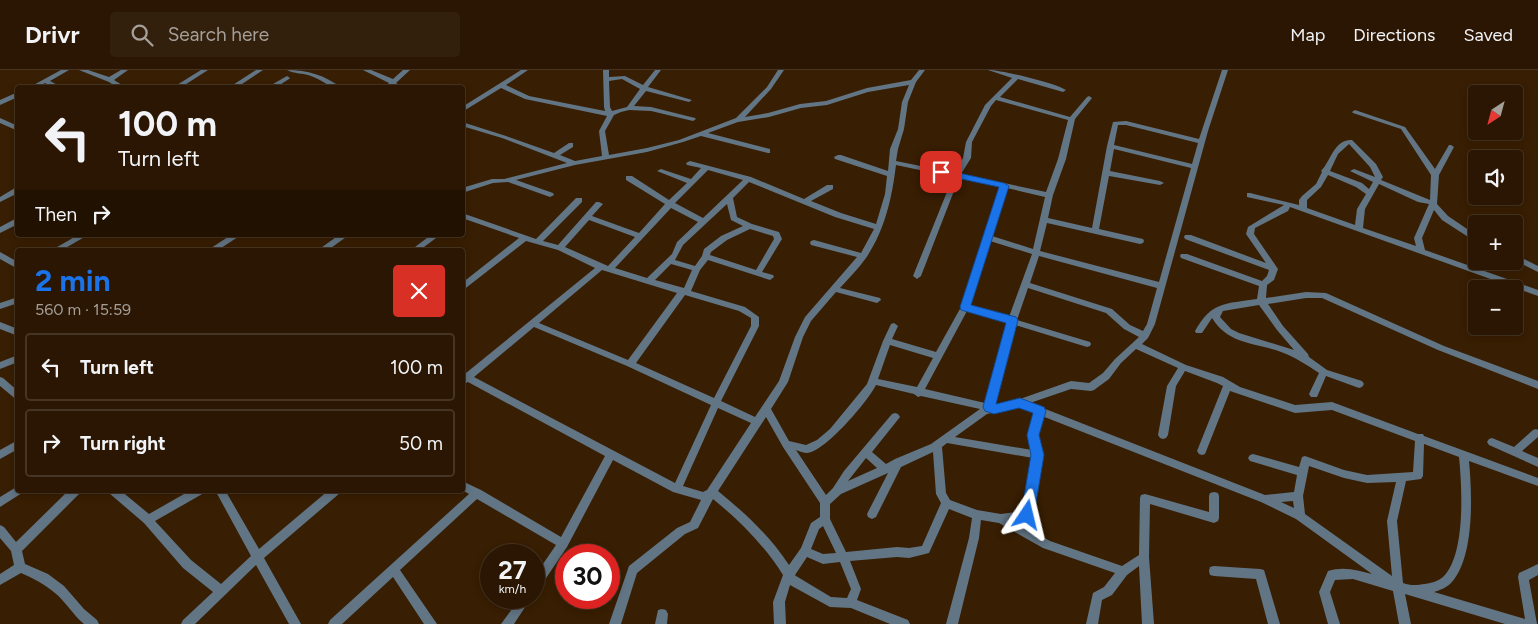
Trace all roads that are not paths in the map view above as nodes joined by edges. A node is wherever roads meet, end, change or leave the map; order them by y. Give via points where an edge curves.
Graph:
1 (66, 70) edge
2 (82, 70) edge
3 (125, 70) edge
4 (205, 70) edge
5 (260, 70) edge
6 (291, 70) edge
7 (366, 70) edge
8 (407, 70) edge
9 (525, 70) edge
10 (606, 70) edge
11 (658, 70) edge
12 (781, 70) edge
13 (922, 70) edge
14 (991, 70) edge
15 (1225, 70) edge
16 (1017, 77) junction
17 (288, 78) junction
18 (606, 79) junction
19 (109, 80) junction
20 (45, 81) junction
21 (913, 82) junction
22 (390, 84) edge
23 (37, 85) edge
24 (54, 85) edge
25 (118, 85) edge
26 (180, 85) edge
27 (236, 85) edge
28 (275, 85) edge
29 (289, 85) edge
30 (333, 85) edge
31 (501, 85) junction
32 (644, 88) junction
33 (1063, 90) dead end
34 (15, 96) edge
35 (995, 98) junction
36 (1089, 98) dead end
37 (689, 100) dead end
38 (0, 103) edge
39 (466, 104) edge
40 (630, 108) junction
41 (1355, 112) dead end
42 (610, 114) junction
43 (694, 119) dead end
44 (1072, 119) junction
45 (0, 120) edge
46 (737, 120) junction
47 (465, 125) edge
48 (15, 128) edge
49 (702, 134) junction
50 (1202, 142) junction
51 (572, 144) dead end
52 (1110, 146) junction
53 (1451, 147) dead end
54 (768, 151) dead end
55 (555, 156) junction
56 (606, 157) junction
57 (838, 158) dead end
58 (892, 162) junction
59 (575, 163) junction
60 (690, 163) dead end
61 (1195, 167) junction
62 (705, 169) junction
63 (662, 171) dead end
64 (1325, 171) junction
65 (1354, 172) dead end
66 (1106, 173) junction
67 (890, 174) junction
68 (1435, 174) junction
69 (957, 175) junction
70 (629, 178) dead end
71 (509, 180) junction
72 (748, 180) junction
73 (1378, 180) junction
74 (691, 182) junction
75 (1160, 183) dead end
76 (1004, 186) junction
77 (830, 187) dead end
78 (465, 190) edge
79 (15, 192) edge
80 (1370, 194) junction
81 (1049, 195) junction
82 (1250, 195) dead end
83 (550, 196) dead end
84 (729, 198) junction
85 (0, 200) edge
86 (579, 200) dead end
87 (804, 202) junction
88 (1433, 203) junction
89 (599, 204) dead end
90 (670, 204) junction
91 (1289, 204) junction
92 (1303, 208) junction
93 (465, 216) edge
94 (587, 218) junction
95 (1045, 220) junction
96 (15, 222) edge
97 (704, 222) junction
98 (750, 226) junction
99 (879, 228) junction
100 (1359, 228) junction
101 (0, 230) edge
102 (1096, 231) junction
103 (1468, 234) edge
104 (640, 236) junction
105 (80, 237) edge
106 (234, 237) edge
107 (342, 237) edge
108 (433, 237) edge
109 (1188, 237) dead end
110 (525, 238) junction
111 (988, 238) junction
112 (1140, 241) dead end
113 (537, 242) junction
114 (814, 243) dead end
115 (60, 248) edge
116 (215, 248) edge
117 (325, 248) edge
118 (418, 248) edge
119 (560, 248) junction
120 (1421, 251) junction
121 (1036, 253) junction
122 (0, 255) edge
123 (863, 256) junction
124 (1184, 256) dead end
125 (706, 257) junction
126 (669, 261) junction
127 (1523, 261) edge
128 (15, 264) edge
129 (606, 268) junction
130 (1538, 268) edge
131 (697, 269) junction
132 (1274, 269) junction
133 (757, 274) junction
134 (917, 276) dead end
135 (770, 277) dead end
136 (648, 282) junction
137 (1025, 284) junction
138 (1263, 284) junction
139 (465, 286) edge
140 (1162, 286) junction
141 (834, 289) junction
142 (684, 292) junction
143 (1538, 293) edge
144 (877, 300) dead end
145 (15, 301) edge
146 (1261, 301) junction
147 (0, 306) edge
148 (965, 307) junction
149 (1220, 308) junction
150 (1012, 320) junction
151 (534, 324) junction
152 (0, 326) edge
153 (894, 326) dead end
154 (1280, 328) junction
155 (1199, 331) dead end
156 (15, 332) edge
157 (1145, 336) junction
158 (887, 340) junction
159 (1087, 344) dead end
160 (1135, 345) junction
161 (1268, 345) junction
162 (939, 356) junction
163 (15, 359) edge
164 (630, 364) junction
165 (1315, 365) junction
166 (0, 366) edge
167 (1183, 367) junction
168 (1324, 372) junction
169 (465, 377) edge
170 (465, 379) edge
171 (0, 381) edge
172 (873, 381) junction
173 (1228, 384) junction
174 (1359, 384) dead end
175 (1538, 384) edge
176 (918, 393) junction
177 (15, 394) edge
178 (1314, 394) dead end
179 (716, 403) junction
180 (1020, 403) junction
181 (992, 408) junction
182 (766, 409) junction
183 (1040, 411) junction
184 (895, 417) dead end
185 (758, 422) junction
186 (1536, 433) dead end
187 (1163, 435) dead end
188 (1420, 437) junction
189 (941, 442) junction
190 (1492, 442) dead end
191 (786, 444) junction
192 (15, 446) edge
193 (866, 452) junction
194 (1202, 452) dead end
195 (1515, 452) junction
196 (611, 454) junction
197 (1464, 454) junction
198 (0, 455) edge
199 (1038, 455) junction
200 (1253, 458) dead end
201 (898, 462) junction
202 (1538, 463) edge
203 (884, 468) junction
204 (1303, 472) junction
205 (1402, 477) junction
206 (1538, 482) edge
207 (465, 486) edge
208 (677, 489) junction
209 (837, 490) junction
210 (15, 492) edge
211 (73, 493) edge
212 (116, 493) edge
213 (195, 493) edge
214 (222, 493) edge
215 (332, 493) edge
216 (477, 493) junction
217 (712, 493) junction
218 (1214, 496) dead end
219 (1298, 496) junction
220 (1265, 500) junction
221 (825, 502) junction
222 (0, 503) edge
223 (946, 503) junction
224 (872, 514) dead end
225 (977, 515) junction
226 (1300, 516) junction
227 (825, 519) junction
228 (1001, 519) junction
229 (148, 520) junction
230 (0, 530) edge
231 (563, 544) joint
232 (16, 549) junction
233 (805, 551) junction
234 (555, 556) edge
235 (257, 557) junction
236 (843, 557) junction
237 (1144, 557) junction
238 (20, 567) junction
239 (1538, 568) edge
240 (393, 569) junction
241 (545, 570) edge
242 (1123, 571) junction
243 (1214, 571) dead end
244 (788, 575) junction
245 (0, 580) edge
246 (1398, 587) junction
247 (222, 591) junction
248 (851, 603) junction
249 (518, 609) edge
250 (93, 624) edge
251 (187, 624) edge
252 (295, 624) edge
253 (334, 624) edge
254 (431, 624) edge
255 (507, 624) edge
256 (615, 624) edge
257 (780, 624) edge
258 (904, 624) edge
259 (952, 624) edge
260 (1092, 624) edge
261 (1148, 624) edge
262 (1274, 624) edge
263 (1334, 624) edge
264 (1405, 624) edge
265 (1524, 624) edge
266 (1531, 624) edge

1 - 20 street
2 - 19 street
3 - 19 street
4 - 26 street
5 - 27 street
6 - 17 street
6 - 30 street via 312,74
7 - 22 street
8 - 22 street
9 - 31 street
10 - 18 street
11 - 32 street
12 - 46 street via 754,105
13 - 21 street
14 - 16 street
15 - 50 street
16 - 33 street
16 - 35 street
17 - 28 street
17 - 29 street
18 - 32 street via 623,77
18 - 42 street
19 - 25 street
20 - 23 street
20 - 24 street
21 - 46 street
21 - 58 street via 905,102
31 - 39 street
31 - 42 street via 527,98
32 - 37 street
32 - 40 street
34 - 38 street
35 - 44 street
35 - 69 street via 988,104 976,128 967,158
36 - 44 street
40 - 42 street
40 - 43 street
41 - 68 street via 1403,128
42 - 56 street via 612,116 602,131
44 - 81 street
45 - 48 street
46 - 49 street
47 - 55 street
49 - 54 street
49 - 56 street via 647,150
50 - 52 street via 1117,122
50 - 61 street
51 - 55 street
52 - 61 street
52 - 66 street
53 - 68 street
55 - 59 street
56 - 59 street
57 - 67 street
58 - 67 street
58 - 69 street
59 - 71 street
60 - 62 street
61 - 140 street
62 - 72 street
62 - 74 street
63 - 74 street
64 - 73 street via 1335,151 1350,141 1376,170
64 - 80 street via 1359,185
64 - 92 street via 1319,185 1305,196
65 - 73 street
66 - 75 street
66 - 102 street
67 - 99 street via 889,194
68 - 88 street
69 - 76 street
69 - 134 street
70 - 90 street
71 - 78 street via 492,181
71 - 83 street
72 - 84 street
72 - 87 street
73 - 80 street
73 - 88 street
74 - 90 street
76 - 81 street
76 - 111 street
77 - 87 street
79 - 85 street
80 - 100 street via 1361,209
81 - 95 street
82 - 91 street
84 - 97 street
84 - 98 street via 734,218
86 - 113 street
87 - 99 street
88 - 103 street via 1445,218
88 - 120 street via 1418,238
89 - 94 street
90 - 97 street
90 - 104 street
91 - 92 street
91 - 132 street via 1250,230 1251,237
92 - 100 street
93 - 110 street
94 - 104 street
94 - 119 street
95 - 102 street
95 - 121 street
96 - 101 street
97 - 126 street via 680,244
98 - 125 street via 724,238 707,251
98 - 133 street via 776,234 778,239
99 - 123 street
100 - 120 street
102 - 112 street
104 - 129 street
105 - 115 street
106 - 116 street
107 - 117 street
108 - 118 street
109 - 132 street
110 - 113 street
110 - 139 street
111 - 121 street
111 - 148 street
113 - 119 street
114 - 123 street
119 - 129 street
120 - 143 street
121 - 137 street
121 - 140 street
122 - 128 street
123 - 141 street
124 - 138 street
125 - 131 street
125 - 133 street
126 - 131 street
126 - 136 street
127 - 130 street
129 - 136 street
129 - 151 street
131 - 142 street
132 - 138 street via 1271,278
133 - 135 street
136 - 142 street
137 - 150 street
137 - 157 street via 1109,311 1126,327
138 - 146 street
140 - 157 street
141 - 144 street
141 - 182 street via 808,319 783,382
142 - 164 street
142 - 179 street via 742,309 755,317 755,326
145 - 147 street
146 - 149 street
146 - 154 street
146 - 175 street via 1306,294 1323,295 1441,348
148 - 150 street
148 - 162 street
149 - 155 street
149 - 161 street via 1216,317 1226,331
150 - 159 street
150 - 181 street
151 - 164 street
151 - 169 street
152 - 156 street
153 - 158 street
154 - 161 street via 1279,340
154 - 165 street
157 - 160 street
158 - 162 street
158 - 172 street
160 - 167 street
160 - 180 street via 1091,387 1071,385
161 - 165 street
162 - 176 street
163 - 166 street
164 - 179 street
165 - 168 street
167 - 173 street
167 - 187 street via 1172,386
168 - 174 street
168 - 178 street
170 - 196 street
171 - 177 street
172 - 176 street
172 - 191 street via 851,412 820,443 807,449
173 - 188 street via 1295,409 1332,406
173 - 194 street
176 - 181 street
179 - 185 street
179 - 208 street
180 - 181 street
180 - 183 street
181 - 189 street
182 - 185 street
182 - 191 street
183 - 199 street via 1033,435
183 - 220 street
184 - 193 street
185 - 217 street
186 - 195 street
188 - 197 street
188 - 205 street via 1418,476
189 - 199 street
189 - 201 street
189 - 223 street via 941,494
190 - 195 street
191 - 221 street
192 - 198 street
193 - 203 street
193 - 209 street
195 - 202 street
196 - 208 street
196 - 231 street
197 - 206 street
197 - 246 street via 1467,499 1461,548 1451,576 1438,587 1412,591
199 - 228 street via 1027,515
200 - 204 street
201 - 203 street
201 - 224 street
203 - 209 street
204 - 205 street via 1305,460 1367,479
204 - 219 street
205 - 246 street via 1392,520
207 - 216 street
208 - 217 street via 702,496
209 - 221 street
210 - 222 street
211 - 232 street
212 - 229 street
213 - 229 street
214 - 235 street
215 - 235 street
216 - 231 street
216 - 240 street
217 - 244 street via 741,516 774,552
217 - 256 street via 694,525 681,531 633,570
218 - 237 street via 1214,518 1145,498
219 - 220 street
219 - 226 street
220 - 226 street
221 - 227 street
223 - 225 street
223 - 236 street via 925,550
225 - 228 street
225 - 259 street
226 - 246 street
227 - 233 street via 816,526
227 - 236 street
228 - 242 street via 1048,545
229 - 247 street via 187,564
230 - 232 street
232 - 238 street
233 - 236 street via 823,559
233 - 244 street
234 - 241 street
235 - 247 street
235 - 252 street
236 - 248 street via 856,589
237 - 242 street
237 - 261 street
238 - 245 street
238 - 250 street via 60,590
239 - 266 street via 1523,577
240 - 253 street
240 - 254 street
242 - 260 street via 1108,591 1097,597
243 - 262 street via 1260,574
244 - 248 street via 830,602
244 - 257 street via 780,602
246 - 263 street via 1353,574 1332,575 1324,592
246 - 264 street
246 - 265 street
247 - 251 street
248 - 258 street
249 - 255 street

